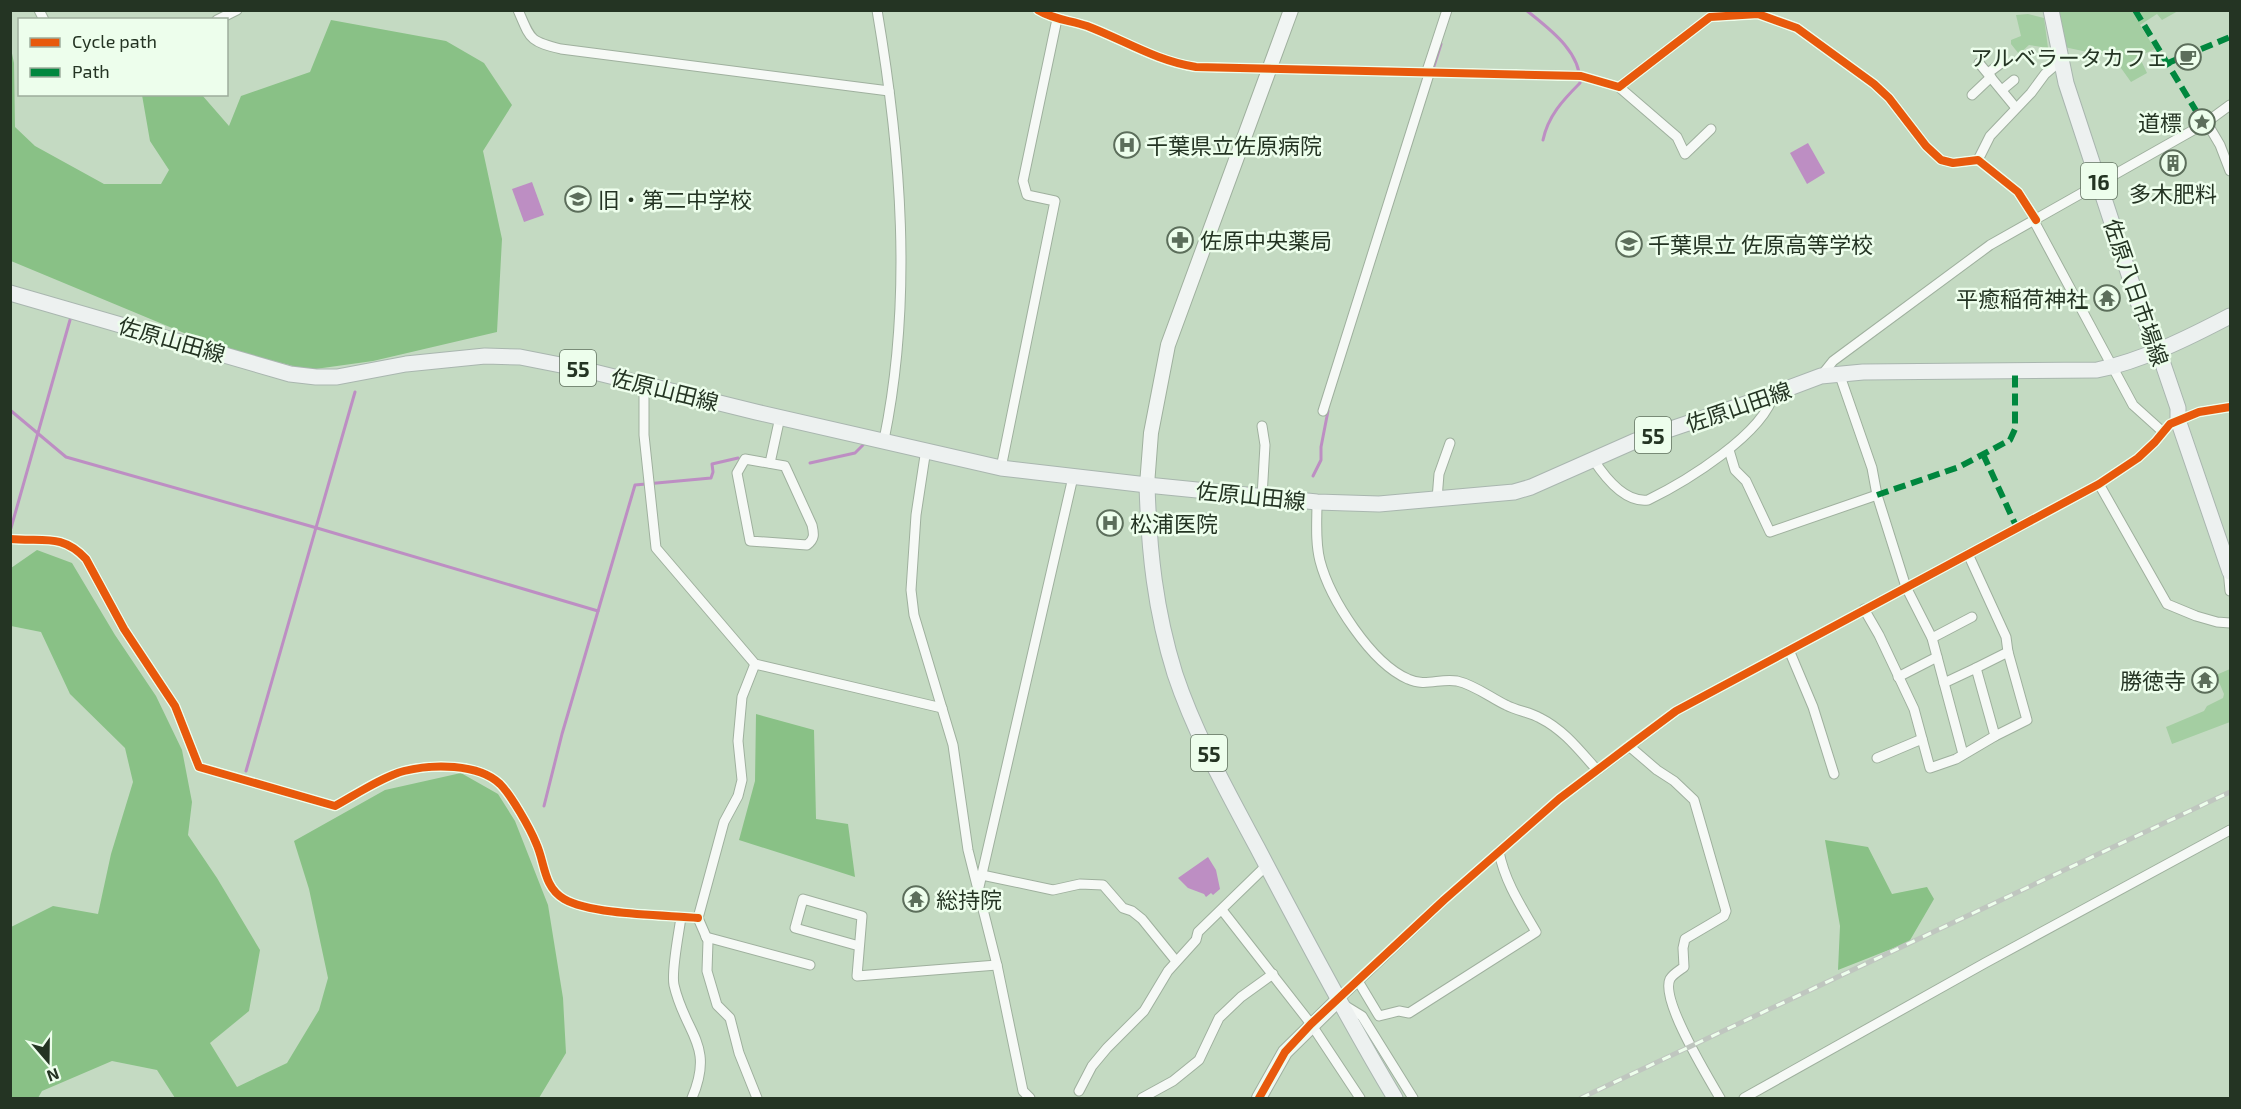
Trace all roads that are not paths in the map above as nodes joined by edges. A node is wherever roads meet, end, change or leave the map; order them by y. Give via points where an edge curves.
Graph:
1 (237, 10) edge
2 (518, 10) edge
3 (877, 10) edge
4 (1038, 10) edge
5 (1291, 10) edge
6 (1447, 10) edge
7 (2051, 10) edge
8 (1707, 14) edge
9 (221, 18) edge
10 (1057, 19) junction
11 (2060, 61) junction
12 (1979, 63) dead end
13 (2000, 64) dead end
14 (1269, 68) junction
15 (1430, 71) junction
16 (1989, 75) junction
17 (2014, 80) dead end
18 (1619, 87) junction
19 (2002, 90) junction
20 (889, 91) junction
21 (1972, 95) dead end
22 (2230, 105) edge
23 (2016, 108) junction
24 (2207, 123) junction
25 (1711, 129) dead end
26 (1978, 160) junction
27 (2230, 171) edge
28 (2100, 184) junction
29 (2035, 220) junction
30 (10, 293) edge
31 (2230, 316) edge
32 (2158, 350) junction
33 (2114, 367) junction
34 (1839, 373) junction
35 (1821, 376) junction
36 (644, 383) junction
37 (1774, 393) junction
38 (2230, 407) edge
39 (1323, 411) dead end
40 (780, 417) junction
41 (2178, 420) junction
42 (1262, 426) dead end
43 (2163, 432) junction
44 (884, 440) junction
45 (1450, 442) dead end
46 (926, 449) junction
47 (1729, 450) junction
48 (1593, 459) junction
49 (770, 463) junction
50 (1001, 468) junction
51 (1073, 477) junction
52 (2099, 484) junction
53 (1147, 485) junction
54 (1877, 495) junction
55 (1262, 497) junction
56 (1437, 499) junction
57 (1317, 502) junction
58 (10, 538) edge
59 (1968, 554) junction
60 (2230, 568) edge
61 (1906, 587) junction
62 (2230, 591) edge
63 (1864, 609) junction
64 (1972, 617) dead end
65 (2230, 623) edge
66 (1932, 638) junction
67 (1789, 650) junction
68 (2008, 652) junction
69 (1937, 657) junction
70 (755, 664) junction
71 (1976, 668) junction
72 (1898, 677) junction
73 (1944, 683) junction
74 (942, 708) junction
75 (1995, 736) junction
76 (1922, 739) junction
77 (1629, 746) junction
78 (1963, 754) junction
79 (1877, 758) dead end
80 (1597, 770) junction
81 (1834, 774) dead end
82 (2230, 830) edge
83 (1499, 852) junction
84 (1267, 865) junction
85 (981, 875) junction
86 (978, 890) junction
87 (1222, 910) junction
88 (681, 916) junction
89 (698, 918) junction
90 (706, 937) junction
91 (859, 946) junction
92 (1176, 961) junction
93 (810, 965) dead end
94 (997, 965) junction
95 (1273, 974) junction
96 (1358, 981) junction
97 (1340, 1001) junction
98 (1311, 1024) junction
99 (1079, 1091) dead end
100 (692, 1098) edge
101 (758, 1098) edge
102 (1030, 1098) edge
103 (1142, 1098) edge
104 (1259, 1098) edge
105 (1360, 1098) edge
106 (1395, 1098) edge
107 (1413, 1098) edge
108 (1720, 1098) edge
109 (1744, 1098) edge

1 - 9 street
2 - 20 street via 531,39 561,49
3 - 20 street
4 - 10 street
5 - 14 street
6 - 15 street
7 - 11 main road, 佐原八日市場線 / 16
8 - 18 street
8 - 26 street via 1758,14 1797,28 1889,98 1941,160
10 - 14 street via 1086,26 1170,62 1196,67
10 - 50 street via 1023,181 1027,195 1055,201
11 - 23 street
11 - 28 main road, 佐原八日市場線 / 16
12 - 16 street
13 - 16 street
14 - 15 street
14 - 53 street via 1168,345 1151,433
15 - 18 street via 1579,76
15 - 39 street
16 - 19 street
16 - 21 street
17 - 19 street
18 - 25 street via 1677,137 1685,154
19 - 23 street
20 - 44 street via 901,300
22 - 24 street
23 - 26 street via 1990,136
24 - 27 street
24 - 28 street
26 - 29 street via 2019,192
28 - 29 street
28 - 32 main road, 佐原八日市場線 / 16 via 2138,302
29 - 33 street
29 - 35 street via 1990,245 1833,362
30 - 36 main road, 佐原山田線 / 55 via 290,374 346,376 485,356 520,357
31 - 32 main road, 55
32 - 33 main road, 佐原山田線 / 55
32 - 41 main road, 佐原八日市場線 / 16 via 2178,408
33 - 34 main road, 佐原山田線 / 55 via 2081,372
33 - 43 street via 2133,405
34 - 35 main road, 佐原山田線 / 55
34 - 54 street via 1872,468
35 - 37 main road, 佐原山田線 / 55
36 - 40 main road, 佐原山田線 / 55
36 - 70 street via 644,435 656,548
37 - 47 street via 1771,405
37 - 48 main road, 佐原山田線 / 55
38 - 41 street
40 - 44 main road, 佐原山田線 / 55
40 - 49 street
41 - 43 street
41 - 60 main road, 佐原八日市場線 / 16
42 - 55 street
43 - 52 street via 2138,458
44 - 46 main road, 佐原山田線 / 55
45 - 56 street via 1439,474
46 - 50 main road, 佐原山田線 / 55
46 - 74 street via 911,590 914,615
47 - 48 street via 1663,493 1641,501 1610,482
47 - 54 street via 1735,470 1746,480 1770,532
48 - 56 main road, 佐原山田線 / 55 via 1514,492
49 - 49 street via 785,466 795,487 812,525 814,535 807,545 750,541 737,473 746,459
50 - 51 main road, 佐原山田線 / 55
51 - 53 main road, 佐原山田線 / 55
51 - 85 street
52 - 59 street
52 - 65 street via 2167,604 2196,616
53 - 55 main road, 佐原山田線 / 55
53 - 84 main road, 55 via 1149,551 1158,609 1175,674 1200,736
54 - 61 street
55 - 57 main road, 佐原山田線 / 55
56 - 57 main road, 佐原山田線 / 55 via 1379,504
57 - 80 street via 1321,565 1335,597 1375,656 1408,680 1426,684 1458,681 1538,717 1565,734
58 - 88 street via 61,540 86,559 124,629 175,706 199,767 335,806 402,772 429,767 481,773 500,784 517,809 537,843 548,883 563,898 595,909
59 - 61 street
59 - 68 street via 2006,637
60 - 62 street
61 - 63 street
61 - 66 street
63 - 67 street
63 - 72 street
64 - 66 street
66 - 69 street
67 - 77 street via 1676,711
67 - 81 street via 1813,707
68 - 71 street
68 - 75 street via 2027,720
69 - 72 street
69 - 73 street
70 - 74 street
70 - 89 street via 742,697 738,741 742,780 724,822
71 - 73 street
71 - 75 street
72 - 76 street via 1914,709
73 - 78 street
74 - 86 street via 953,745
75 - 78 street
76 - 78 street via 1930,768
76 - 79 street
77 - 80 street
77 - 108 street via 1694,800 1726,911 1724,916 1685,939 1684,967 1668,986 1674,1011
80 - 83 street
82 - 109 street
83 - 96 street
83 - 96 street via 1509,885 1536,932 1409,1013 1379,1016
84 - 87 street
84 - 97 main road, 55
85 - 86 street
85 - 92 street via 1053,890 1080,884 1103,885 1123,908 1142,919
86 - 94 street
87 - 92 street via 1198,932 1196,940
87 - 95 street
88 - 89 street
88 - 100 street via 673,983 702,1056 700,1079
89 - 90 street
90 - 93 street
90 - 101 street via 707,971 717,1005 730,1018 739,1053
91 - 91 street via 862,916 803,899 795,928
91 - 94 street via 857,976
92 - 99 street via 1144,1011 1092,1066
94 - 102 street via 1023,1090
95 - 98 street
95 - 103 street via 1219,1018 1198,1060 1173,1081
96 - 97 street
97 - 98 street
97 - 106 main road, 55
97 - 107 street via 1362,1016
98 - 104 street via 1285,1052
98 - 105 street

